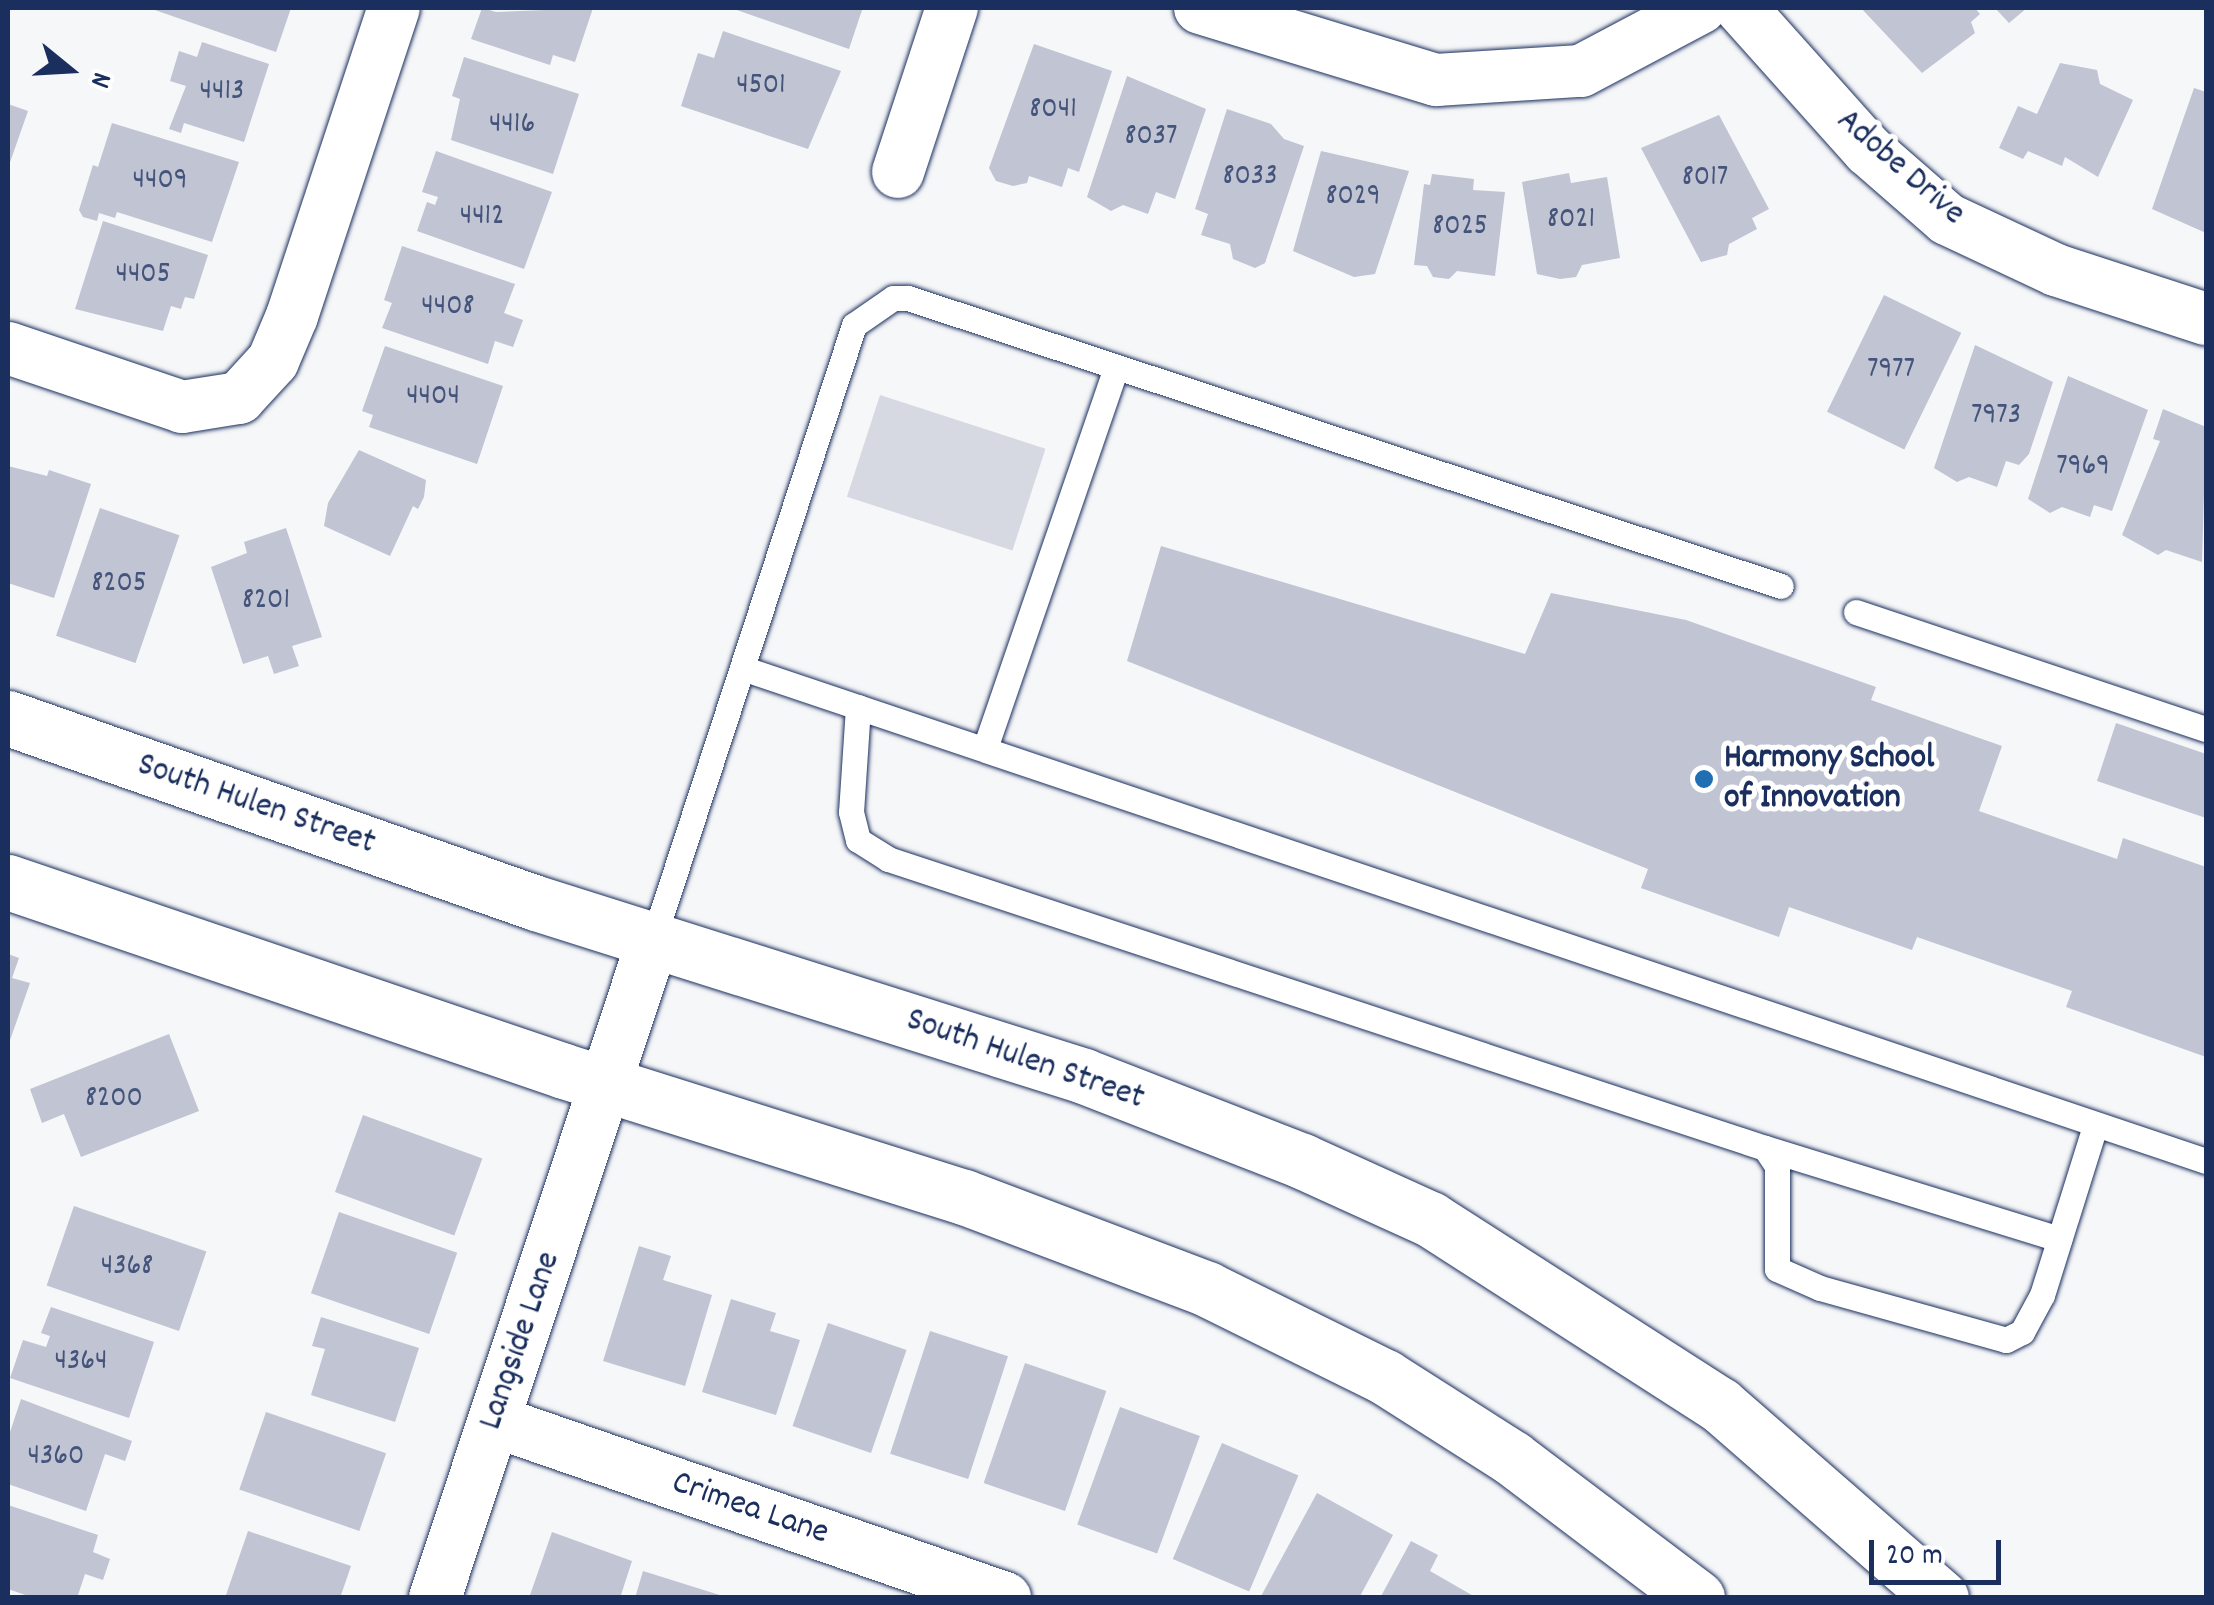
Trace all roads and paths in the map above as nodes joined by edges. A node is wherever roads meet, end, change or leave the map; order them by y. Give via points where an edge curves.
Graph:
1 (394, 8) edge
2 (952, 8) edge
3 (1200, 8) edge
4 (1700, 8) edge
5 (1741, 8) edge
6 (898, 172) dead end
7 (2206, 319) edge
8 (8, 348) edge
9 (1116, 366) junction
10 (1781, 586) dead end
11 (1856, 612) dead end
12 (742, 668) junction
13 (858, 707) junction
14 (8, 718) edge
15 (2206, 729) edge
16 (986, 748) junction
17 (8, 882) edge
18 (653, 940) junction
19 (607, 1085) junction
20 (2095, 1126) junction
21 (1765, 1148) junction
22 (2206, 1161) edge
23 (2059, 1239) junction
24 (494, 1421) junction
25 (435, 1598) edge
26 (1005, 1598) edge
27 (1697, 1598) edge
28 (1941, 1598) edge

1 - 8 street via 292,316 273,361 239,398 182,407
2 - 6 street
3 - 4 street via 1436,80 1581,71
5 - 7 street, Adobe Drive via 1868,150 1947,219 2056,270
9 - 10 lane
9 - 12 lane via 908,298 873,307 854,326
9 - 16 lane
11 - 15 lane
12 - 13 lane
12 - 18 lane
13 - 16 lane
13 - 21 lane via 850,812 858,840 888,859
14 - 18 main road, South Hulen Street
16 - 20 lane
17 - 19 main road
18 - 19 street, Langside Lane
18 - 28 main road, South Hulen Street via 1084,1076 1430,1219 1720,1406
19 - 24 street, Langside Lane
19 - 27 main road via 964,1197 1207,1289 1401,1387 1512,1458
20 - 22 lane
20 - 23 lane
21 - 23 lane
21 - 23 lane via 1778,1166 1777,1269 1820,1288 2006,1340 2022,1332 2042,1295
24 - 25 street, Langside Lane
24 - 26 street, Crimea Lane

